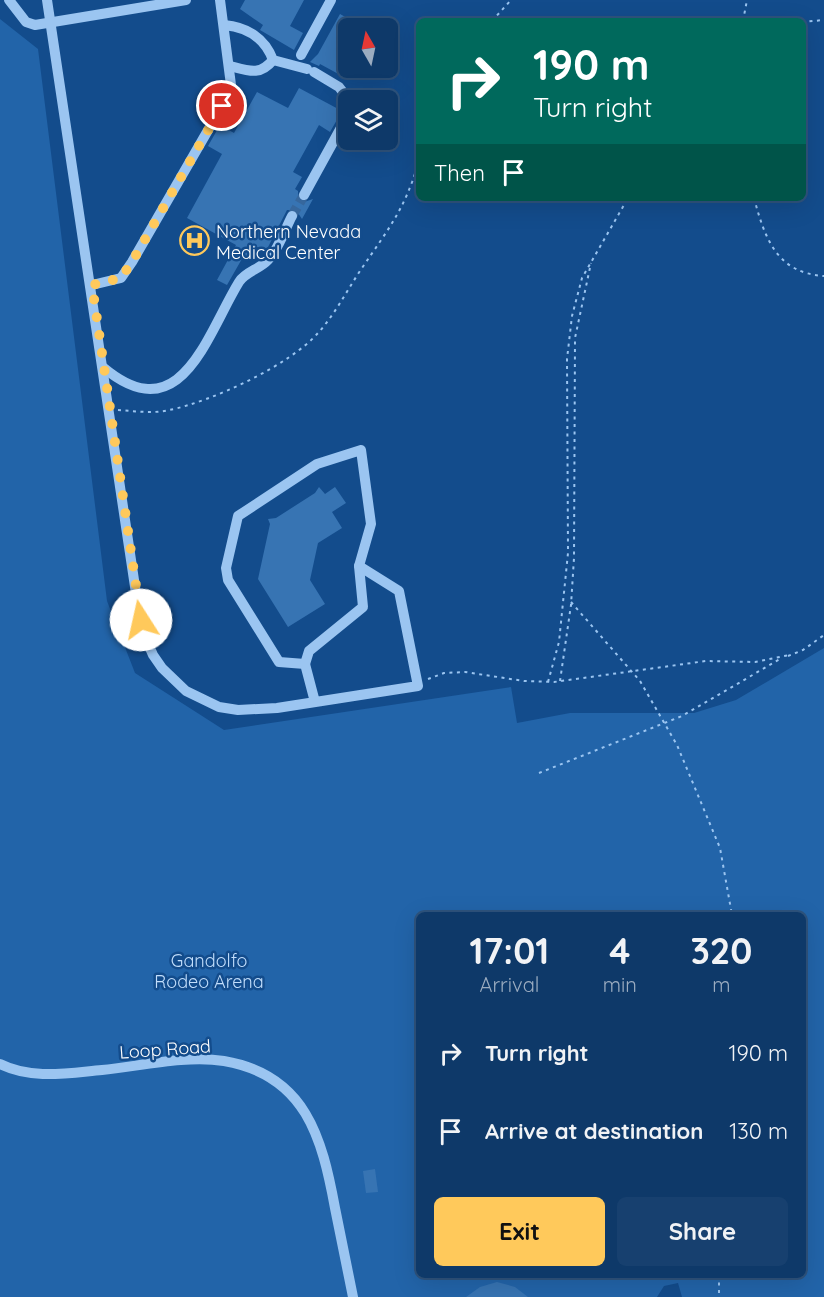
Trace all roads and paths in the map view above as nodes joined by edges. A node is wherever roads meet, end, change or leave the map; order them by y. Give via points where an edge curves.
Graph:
1 (9, 0) edge
2 (47, 0) edge
3 (186, 0) edge
4 (220, 0) edge
5 (330, 0) edge
6 (511, 0) edge
7 (747, 0) edge
8 (495, 18) edge
9 (744, 18) edge
10 (824, 20) edge
11 (806, 22) edge
12 (51, 23) junction
13 (224, 25) junction
14 (273, 60) junction
15 (297, 61) junction
16 (230, 66) junction
17 (341, 90) edge
18 (338, 133) edge
19 (416, 170) edge
20 (304, 195) tunnel mouth
21 (626, 201) edge
22 (755, 201) edge
23 (292, 216) tunnel mouth
24 (591, 260) junction
25 (824, 276) edge
26 (92, 285) junction
27 (104, 368) junction
28 (110, 409) junction
29 (359, 566) junction
30 (571, 602) junction
31 (824, 635) edge
32 (789, 655) junction
33 (305, 664) junction
34 (633, 671) junction
35 (560, 681) junction
36 (548, 682) junction
37 (418, 686) junction
38 (315, 702) junction
39 (665, 722) junction
40 (539, 773) dead end
41 (731, 912) edge
42 (0, 1064) edge
43 (718, 1278) edge
44 (352, 1297) edge
45 (719, 1297) edge

1 - 12 street via 26,22
2 - 12 street
3 - 12 street
4 - 13 street
5 - 15 street
6 - 8 path
7 - 9 path
10 - 11 path
12 - 26 street
13 - 14 street via 237,26 256,36 267,45
13 - 16 street
14 - 15 street
14 - 16 street via 266,69 254,73
15 - 17 street
16 - 26 street via 231,85 222,106 132,262 121,278
18 - 20 street
19 - 28 path via 402,209 387,235 327,323 297,353 249,379 178,408 152,412
21 - 24 path
22 - 25 path via 767,235 785,263 797,272
23 - 27 street via 268,260 241,279 199,355 178,381 152,390 136,388 119,381
24 - 30 path via 575,338
24 - 36 path via 577,295 568,337 567,564 559,642
26 - 27 street
27 - 28 street
28 - 38 street via 141,620 146,639 162,668 186,691 219,707 257,711
29 - 33 street via 363,607 309,651
29 - 33 street via 371,524 362,450 317,464 237,516 226,568 228,580 279,662
29 - 37 street via 399,591
30 - 34 path
30 - 35 path
31 - 32 path
32 - 34 path via 765,661 717,660
32 - 39 path
33 - 38 street
34 - 35 path
34 - 39 path
35 - 36 path
36 - 37 path via 455,672 432,677
37 - 38 street
39 - 40 path
39 - 41 path via 715,833
42 - 44 street, Loop Road via 39,1075 204,1060 249,1068 275,1081 297,1100 324,1152
43 - 45 path

